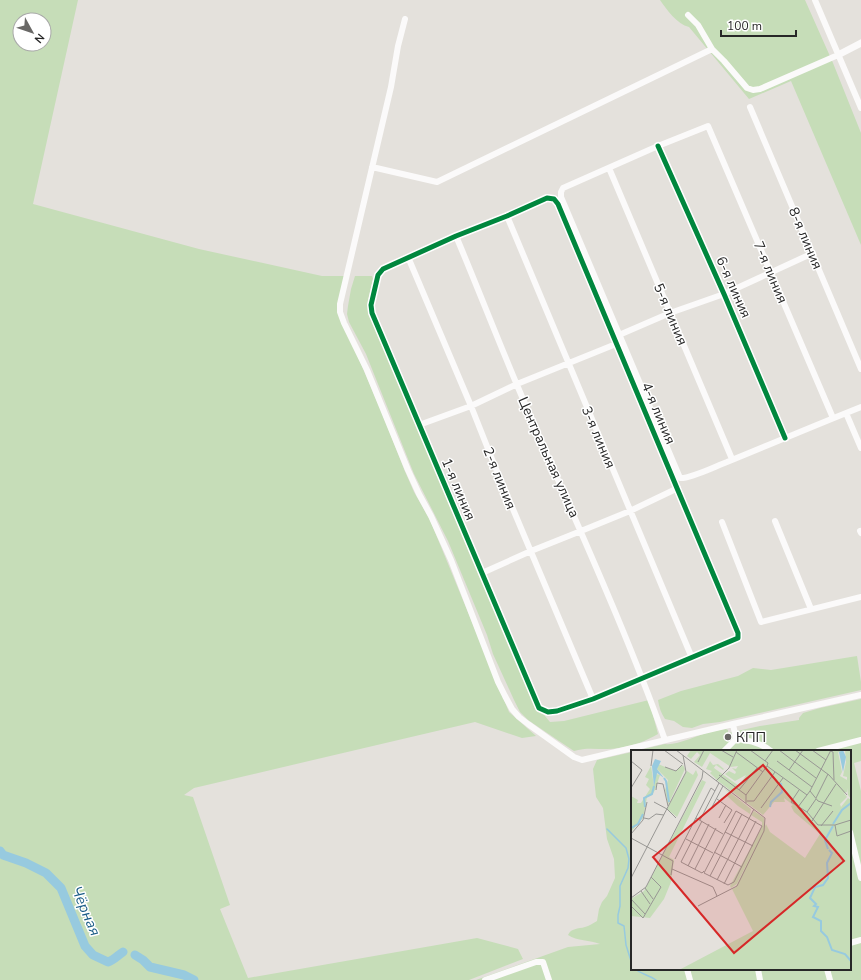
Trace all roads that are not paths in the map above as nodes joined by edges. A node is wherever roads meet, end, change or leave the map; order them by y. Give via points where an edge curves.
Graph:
1 (815, 0) edge
2 (688, 15) dead end
3 (405, 19) dead end
4 (861, 44) edge
5 (712, 49) junction
6 (838, 55) junction
7 (750, 106) dead end
8 (861, 108) edge
9 (658, 146) junction
10 (372, 167) junction
11 (609, 168) junction
12 (507, 216) junction
13 (456, 236) junction
14 (813, 253) junction
15 (408, 257) junction
16 (771, 273) junction
17 (724, 294) junction
18 (670, 313) junction
19 (619, 335) junction
20 (616, 344) junction
21 (569, 363) junction
22 (861, 369) edge
23 (517, 384) junction
24 (471, 406) junction
25 (861, 407) edge
26 (846, 413) junction
27 (833, 418) junction
28 (419, 425) junction
29 (785, 438) junction
30 (861, 448) edge
31 (732, 459) junction
32 (678, 488) junction
33 (630, 511) junction
34 (775, 521) dead end
35 (722, 522) dead end
36 (581, 531) junction
37 (530, 551) junction
38 (482, 573) junction
39 (861, 597) edge
40 (811, 609) junction
41 (692, 658) junction
42 (642, 678) junction
43 (861, 695) edge
44 (593, 699) junction
45 (733, 724) junction
46 (736, 739) junction
47 (665, 740) junction
48 (861, 740) edge
49 (725, 750) edge
50 (770, 750) edge
51 (830, 750) edge
52 (851, 836) edge
53 (861, 878) edge
54 (861, 940) edge
55 (851, 943) edge
56 (687, 970) edge
57 (758, 970) edge
58 (827, 970) edge
59 (485, 980) edge
60 (549, 980) edge
61 (690, 980) edge
62 (760, 980) edge
63 (830, 980) edge

1 - 6 street
2 - 5 street via 698,25
3 - 10 street
4 - 6 street
5 - 6 street via 747,88 753,90
5 - 10 street via 437,182
6 - 8 street
7 - 14 street, 8-я линия
9 - 11 street
9 - 16 street, 7-я линия via 708,126
9 - 17 street, 6-я линия
10 - 47 street via 340,312 450,560 505,696 519,717 574,757 582,760
11 - 18 street, 5-я линия
11 - 19 street via 563,188 561,197
12 - 13 street
12 - 20 street, 4-я линия via 547,198 554,199
12 - 21 street, 3-я линия
13 - 15 street
13 - 23 street, Центральная улица
14 - 16 street
14 - 22 street, 8-я линия
15 - 24 street, 2-я линия
15 - 28 street, 1-я линия via 383,269 378,275 370,305
16 - 17 street
16 - 27 street, 7-я линия
17 - 18 street
17 - 29 street, 6-я линия
18 - 19 street
18 - 31 street, 5-я линия
19 - 31 street via 680,478
20 - 21 street
20 - 32 street, 4-я линия
21 - 23 street
21 - 33 street, 3-я линия
23 - 24 street
23 - 36 street, Центральная улица
24 - 28 street
24 - 37 street, 2-я линия
25 - 26 street
26 - 27 street
26 - 30 street
27 - 29 street
28 - 38 street, 1-я линия
29 - 31 street
32 - 33 street
32 - 41 street, 4-я линия via 738,633 738,638
33 - 36 street
33 - 41 street, 3-я линия
34 - 40 street
35 - 40 street via 761,622
36 - 37 street
36 - 42 street, Центральная улица
37 - 38 street
37 - 44 street, 2-я линия
38 - 44 street, 1-я линия via 539,708 548,712 557,711
39 - 40 street
41 - 42 street
42 - 44 street
42 - 47 street, Центральная улица
43 - 45 street
45 - 46 street
45 - 47 street
46 - 49 street
46 - 50 street via 754,742
48 - 51 street
52 - 53 street
54 - 55 street
56 - 61 street
57 - 62 street
58 - 63 street
59 - 60 street via 536,962 543,962

